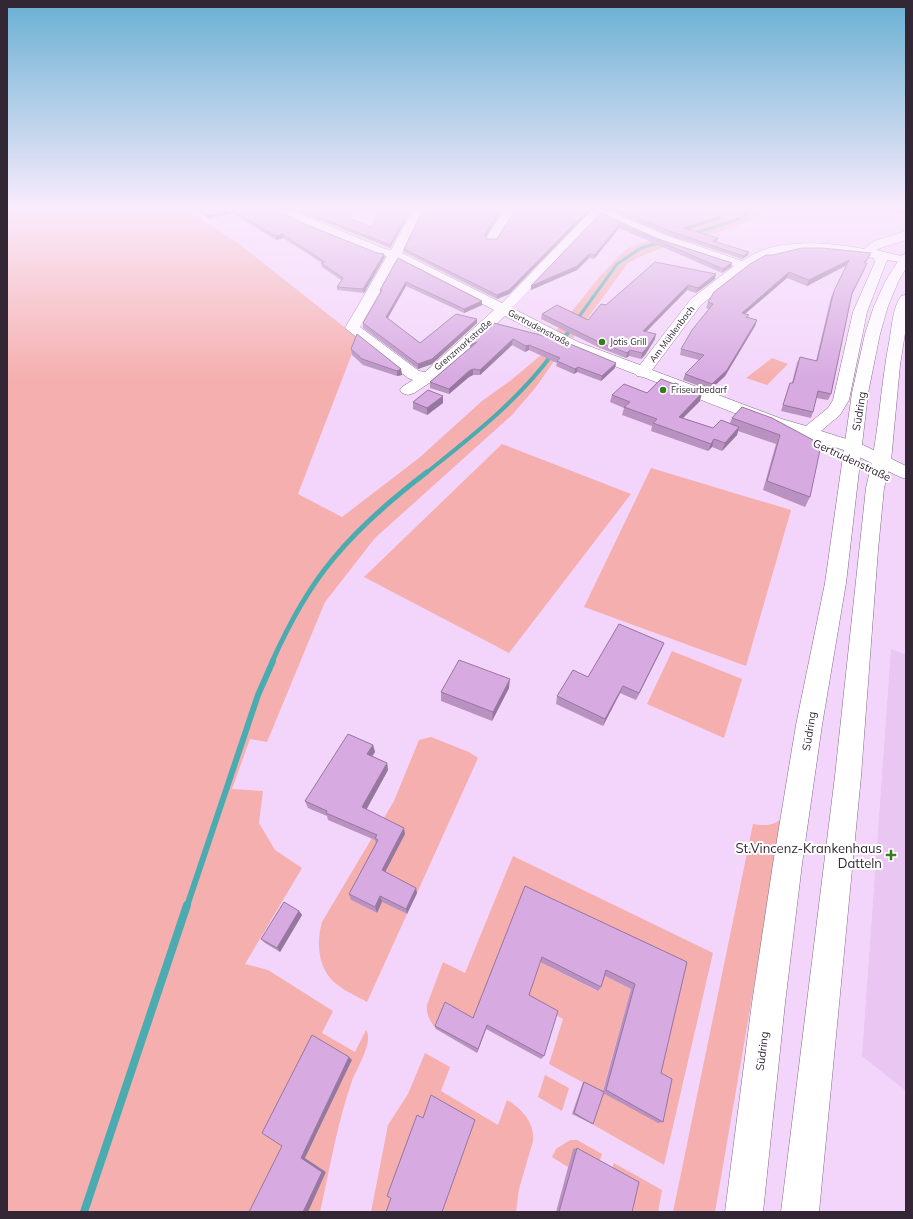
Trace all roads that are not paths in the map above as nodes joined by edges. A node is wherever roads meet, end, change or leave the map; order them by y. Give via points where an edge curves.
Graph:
1 (388, 267) edge
2 (421, 267) edge
3 (544, 267) edge
4 (741, 267) edge
5 (879, 267) edge
6 (900, 267) edge
7 (906, 299) edge
8 (504, 309) junction
9 (642, 373) junction
10 (428, 377) junction
11 (408, 390) dead end
12 (776, 423) junction
13 (809, 432) junction
14 (880, 467) edge
15 (744, 1212) edge
16 (800, 1212) edge

1 - 10 street via 352,328 414,375
2 - 8 street, Gertrudenstraße
3 - 8 street, Grenzmarkstraße
4 - 9 street, Am Mühlenbach via 696,302
5 - 13 street, Südring via 860,312 841,400 834,411
6 - 14 street, Südring via 890,285 871,337
7 - 14 street, Südring via 892,365
8 - 9 street, Gertrudenstraße via 573,346
8 - 10 street, Grenzmarkstraße
9 - 12 street, Gertrudenstraße
10 - 11 street, Grenzmarkstraße
12 - 13 street, Gertrudenstraße
12 - 14 street, Gertrudenstraße
13 - 14 street, Gertrudenstraße
14 - 15 street, Südring via 821,653 795,813 760,1063
14 - 16 street, Südring via 869,542 848,776

